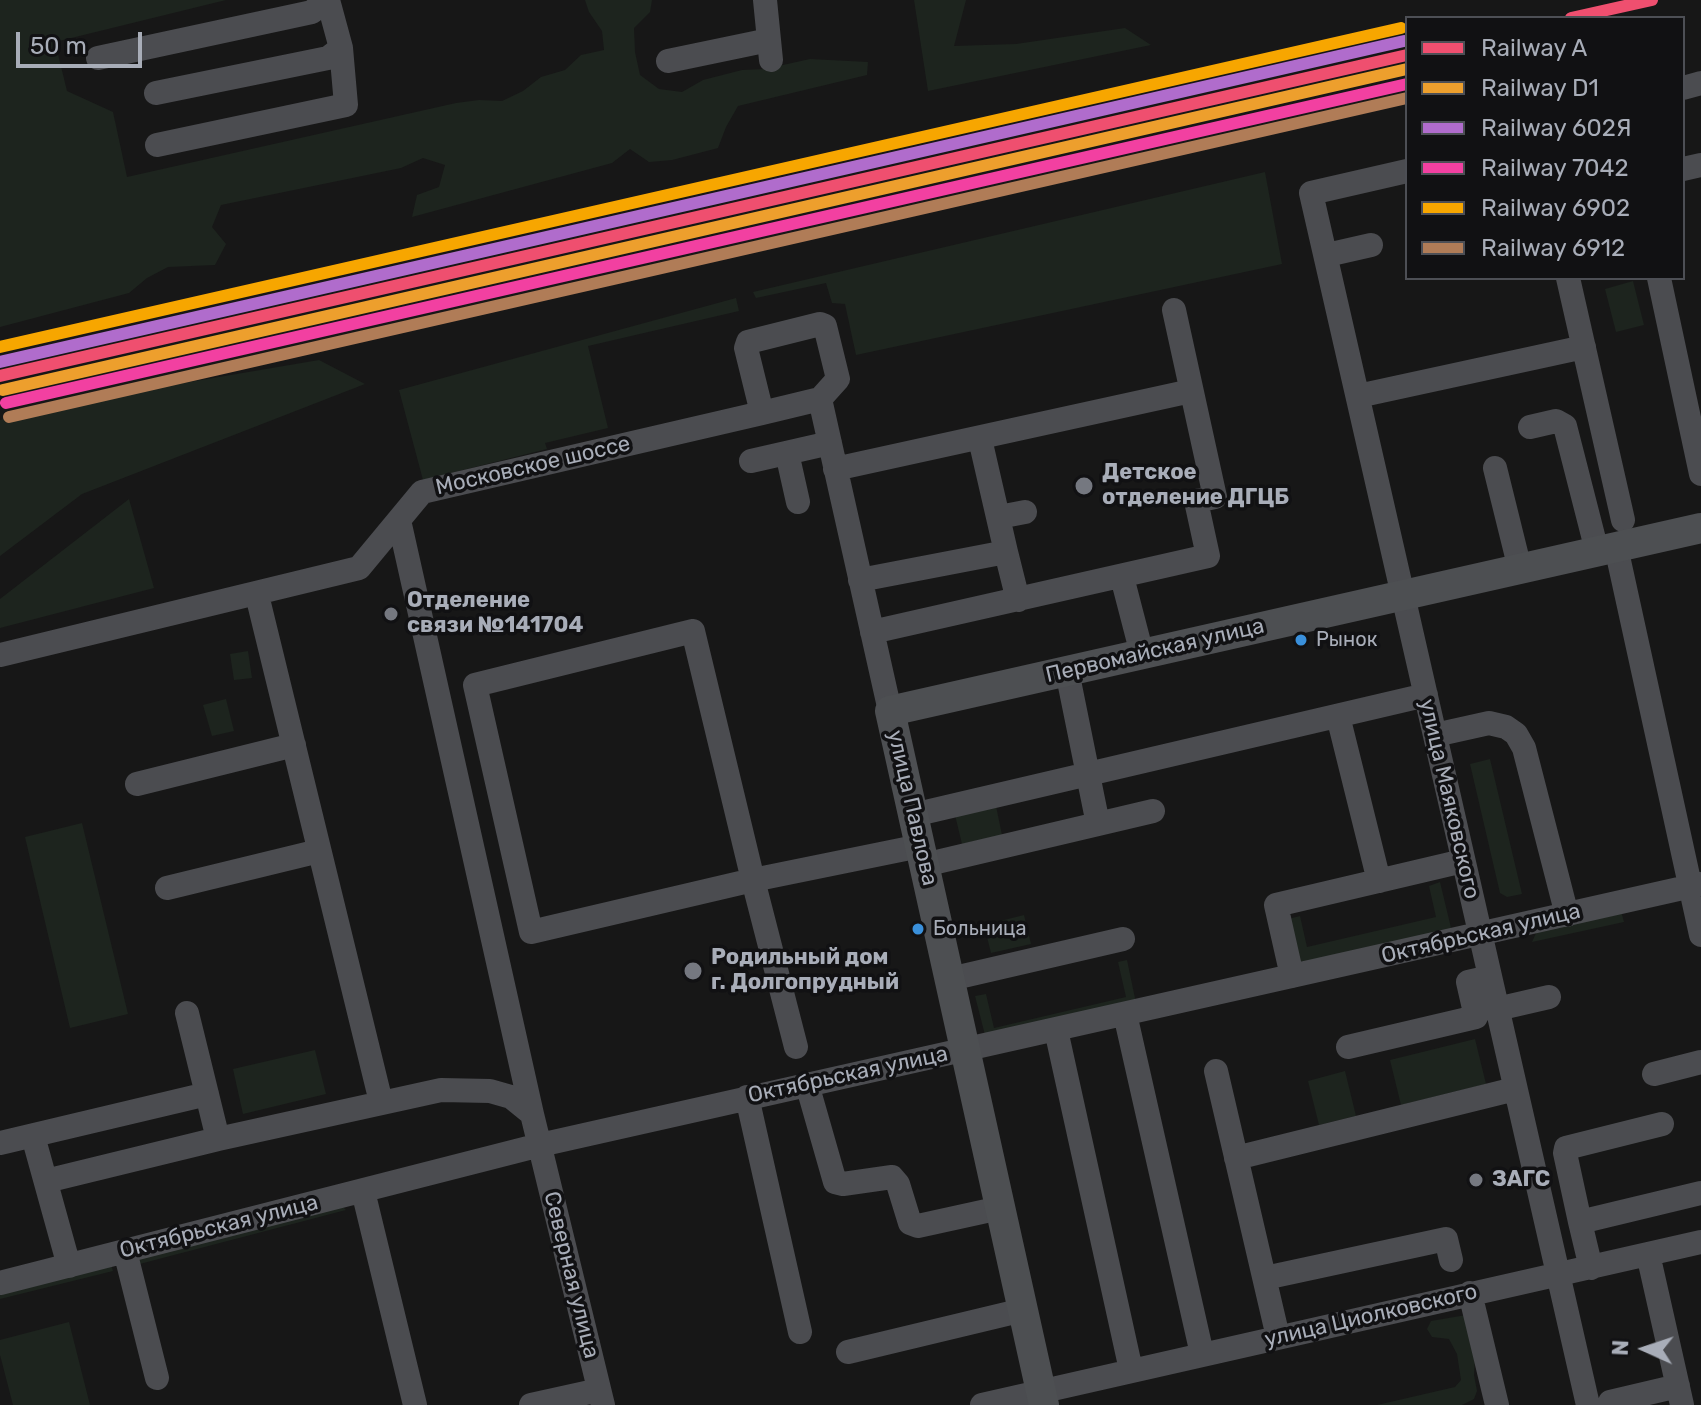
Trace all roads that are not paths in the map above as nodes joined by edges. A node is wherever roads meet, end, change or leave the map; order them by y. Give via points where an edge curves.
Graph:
1 (326, 0) edge
2 (765, 0) edge
3 (341, 48) junction
4 (98, 58) dead end
5 (668, 61) dead end
6 (156, 93) dead end
7 (157, 145) dead end
8 (1405, 171) edge
9 (1371, 245) dead end
10 (1327, 255) junction
11 (1568, 280) edge
12 (1660, 280) edge
13 (1174, 310) dead end
14 (1584, 347) junction
15 (1191, 391) junction
16 (1358, 396) junction
17 (820, 399) junction
18 (762, 413) junction
19 (1696, 426) edge
20 (1530, 427) dead end
21 (980, 439) junction
22 (830, 443) junction
23 (787, 453) junction
24 (751, 461) dead end
25 (1495, 468) dead end
26 (835, 469) junction
27 (1701, 474) edge
28 (798, 502) dead end
29 (1025, 512) dead end
30 (999, 517) junction
31 (399, 520) junction
32 (1701, 528) edge
33 (1612, 540) junction
34 (1006, 552) junction
35 (1520, 569) junction
36 (1122, 577) junction
37 (860, 580) junction
38 (257, 595) junction
39 (1403, 595) junction
40 (1018, 600) junction
41 (872, 632) junction
42 (1142, 654) junction
43 (0, 655) edge
44 (1067, 671) junction
45 (1426, 695) junction
46 (890, 711) junction
47 (1338, 716) junction
48 (1435, 735) junction
49 (294, 745) junction
50 (1088, 774) junction
51 (137, 784) dead end
52 (1153, 811) dead end
53 (913, 815) junction
54 (1098, 824) junction
55 (319, 851) junction
56 (922, 856) junction
57 (1463, 861) junction
58 (753, 880) junction
59 (1379, 881) junction
60 (1696, 885) edge
61 (167, 888) dead end
62 (1567, 915) junction
63 (1480, 934) junction
64 (1701, 935) edge
65 (1123, 939) dead end
66 (1292, 976) junction
67 (1490, 977) junction
68 (950, 979) junction
69 (1549, 997) dead end
70 (1497, 1009) junction
71 (187, 1013) dead end
72 (1125, 1014) junction
73 (1056, 1030) junction
74 (796, 1047) dead end
75 (1348, 1047) dead end
76 (965, 1049) junction
77 (1701, 1062) edge
78 (1216, 1071) dead end
79 (1654, 1074) dead end
80 (807, 1084) junction
81 (1515, 1089) junction
82 (207, 1094) junction
83 (747, 1097) junction
84 (381, 1102) junction
85 (532, 1114) junction
86 (1662, 1124) dead end
87 (33, 1136) junction
88 (218, 1139) junction
89 (0, 1143) edge
90 (540, 1145) junction
91 (1236, 1158) junction
92 (46, 1181) junction
93 (363, 1191) junction
94 (1701, 1193) edge
95 (1000, 1208) junction
96 (1580, 1222) junction
97 (1701, 1242) edge
98 (125, 1251) junction
99 (1648, 1254) junction
100 (1451, 1260) dead end
101 (69, 1266) junction
102 (1591, 1268) junction
103 (1558, 1276) junction
104 (1265, 1278) junction
105 (0, 1283) edge
106 (1470, 1293) junction
107 (1023, 1310) junction
108 (800, 1332) dead end
109 (1278, 1337) junction
110 (848, 1352) dead end
111 (1202, 1354) junction
112 (1131, 1370) junction
113 (157, 1378) dead end
114 (1680, 1396) edge
115 (601, 1397) edge
116 (1042, 1398) edge
117 (1599, 1403) edge
118 (415, 1405) edge
119 (531, 1405) edge
120 (982, 1405) edge
121 (1497, 1405) edge

1 - 3 street
1 - 4 street via 312,12
2 - 5 street via 770,50
3 - 6 street via 328,58
3 - 7 street via 346,105
8 - 10 street, улица Маяковского via 1311,193
9 - 10 street
10 - 16 street, улица Маяковского
11 - 14 street
12 - 19 street
13 - 15 street
14 - 16 street
14 - 33 street
15 - 21 street
15 - 36 street via 1215,497 1196,501 1208,556
16 - 39 street, улица Маяковского
17 - 18 street, Московское шоссе
17 - 18 street via 838,379 828,333 820,324 746,344
17 - 22 street, улица Павлова
18 - 31 street, Московское шоссе via 422,492
19 - 27 street
20 - 33 street via 1556,421 1565,426
21 - 26 street
21 - 30 street
22 - 23 street
22 - 26 street, улица Павлова
23 - 24 street
23 - 28 street
25 - 35 street
26 - 37 street, улица Павлова
29 - 30 street
30 - 34 street
31 - 38 street, Московское шоссе via 359,568
31 - 85 street, Северная улица
32 - 33 main road, Первомайская улица
33 - 35 main road, Первомайская улица
33 - 60 street
34 - 37 street
34 - 40 street
35 - 39 main road, Первомайская улица
36 - 40 street
36 - 42 street
37 - 41 street, улица Павлова
38 - 43 street, Московское шоссе
38 - 49 street
39 - 42 main road, Первомайская улица
39 - 45 street, улица Маяковского
40 - 41 street
41 - 46 street, улица Павлова
42 - 44 main road, Первомайская улица
44 - 46 main road, Первомайская улица
44 - 50 street
45 - 47 street
45 - 48 street, улица Маяковского
46 - 53 main road, улица Павлова
47 - 50 street
47 - 59 street
48 - 57 street, улица Маяковского
48 - 62 street via 1489,723 1516,734
49 - 51 street
49 - 55 street
50 - 53 street
50 - 54 street
52 - 54 street
53 - 56 main road, улица Павлова
54 - 56 street
55 - 61 street
55 - 84 street
56 - 58 street
56 - 68 main road, улица Павлова
57 - 59 street
57 - 63 street, улица Маяковского
58 - 58 street via 693,631 475,685 531,932
58 - 74 street
59 - 66 street via 1276,905
60 - 62 street, Октябрьская улица
60 - 64 street
62 - 63 street, Октябрьская улица
63 - 66 street, Октябрьская улица
63 - 67 street, улица Маяковского
65 - 68 street
66 - 72 street, Октябрьская улица
67 - 70 street, улица Маяковского
67 - 75 street via 1468,982 1476,1017
68 - 76 main road, улица Павлова
69 - 70 street
70 - 81 street, улица Маяковского
71 - 82 street
72 - 73 street, Октябрьская улица
72 - 111 street
73 - 76 street, Октябрьская улица
73 - 112 street
76 - 80 street, Октябрьская улица
76 - 95 main road, улица Павлова
77 - 79 street
78 - 91 street
80 - 83 street, Октябрьская улица
80 - 95 street via 835,1182 896,1179 910,1223 918,1226
81 - 91 street
81 - 103 street, улица Маяковского
82 - 87 street
82 - 88 street
83 - 90 street, Октябрьская улица
83 - 108 street
84 - 85 street via 464,1088 511,1097
84 - 88 street
85 - 90 street, Северная улица
86 - 96 street via 1566,1148
87 - 89 street
87 - 92 street
88 - 92 street
90 - 93 street, Октябрьская улица
90 - 115 street, Северная улица
91 - 104 street
92 - 101 street
93 - 98 street, Октябрьская улица
93 - 118 street
94 - 96 street
95 - 107 main road, улица Павлова
96 - 102 street
97 - 99 street, улица Циолковского
98 - 101 street, Октябрьская улица
98 - 113 street
99 - 102 street, улица Циолковского
99 - 114 street
100 - 104 street via 1446,1239
101 - 105 street, Октябрьская улица
102 - 103 street, улица Циолковского
103 - 106 street, улица Циолковского
103 - 117 street, улица Маяковского
104 - 109 street
106 - 109 street, улица Циолковского
106 - 121 street
107 - 110 street
107 - 116 main road, улица Павлова
109 - 111 street, улица Циолковского
111 - 112 street, улица Циолковского
112 - 116 street, улица Циолковского
114 - 117 street
115 - 119 street
116 - 120 street, улица Циолковского

